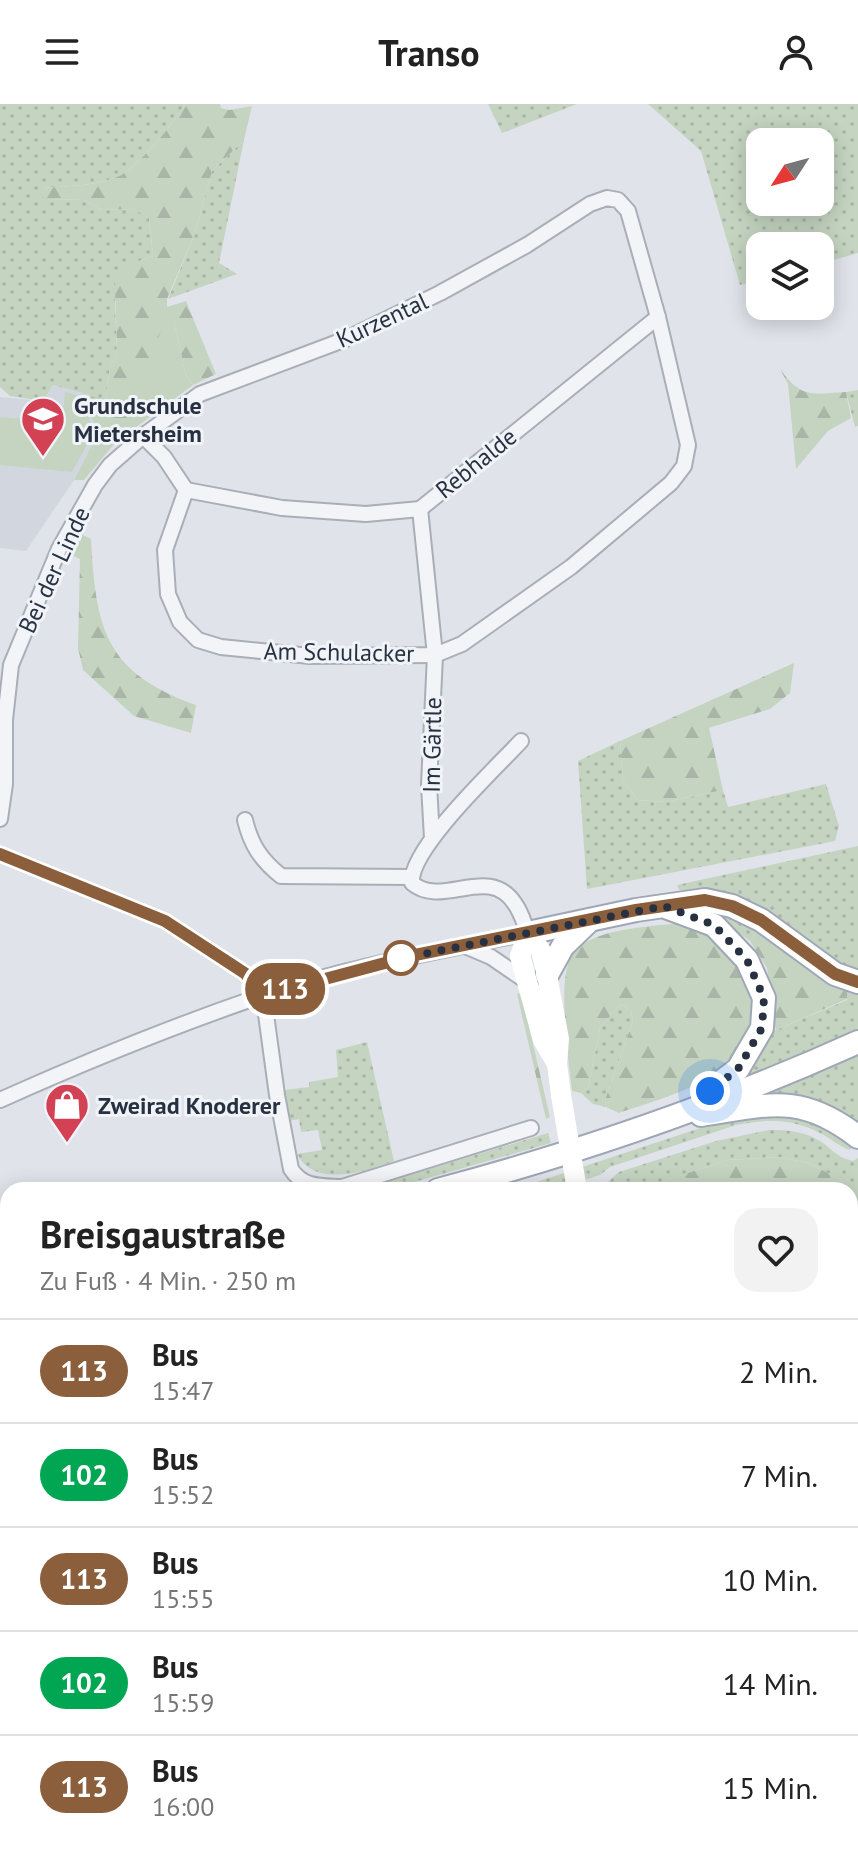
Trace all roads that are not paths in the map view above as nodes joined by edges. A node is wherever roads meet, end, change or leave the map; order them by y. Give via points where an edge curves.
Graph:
1 (658, 317) junction
2 (143, 436) junction
3 (186, 490) junction
4 (420, 509) junction
5 (435, 655) junction
6 (6, 664) edge
7 (521, 741) dead end
8 (0, 819) edge
9 (245, 820) dead end
10 (432, 838) junction
11 (0, 854) edge
12 (411, 877) junction
13 (664, 906) junction
14 (591, 920) junction
15 (528, 933) junction
16 (464, 945) junction
17 (536, 978) junction
18 (858, 982) edge
19 (261, 996) junction
20 (858, 1042) edge
21 (0, 1100) edge
22 (664, 1120) junction
23 (531, 1128) dead end
24 (858, 1137) edge
25 (304, 1182) edge
26 (358, 1182) edge
27 (468, 1182) edge
28 (576, 1182) edge

1 - 2 street, Kurzental via 628,211 618,200 607,198 440,293 346,339 200,394
1 - 4 street, Rebhalde
1 - 5 street, Am Schulacker via 688,445 680,473 571,567 462,644
2 - 3 street
2 - 6 street, Bei der Linde via 95,485
3 - 4 street, Rebhalde via 282,508 366,514
3 - 5 street, Am Schulacker via 165,550 168,594 180,622 198,640 310,656
4 - 5 street, Im Gärtle
5 - 10 street, Im Gärtle
6 - 8 street, Bei der Linde
7 - 10 street
9 - 12 street via 251,843 281,876
10 - 12 street
11 - 19 street via 165,921 246,974
12 - 15 street via 420,890 432,892 472,885 498,890 514,901
13 - 14 main road
13 - 18 main road via 705,900 732,906 761,920 835,974
13 - 22 main road via 714,925 747,960 764,998 762,1028 738,1069
14 - 15 main road
14 - 17 main road
15 - 16 street
15 - 17 street via 520,956
16 - 17 street
16 - 19 street
17 - 28 street, bridge via 559,1039 557,1064
19 - 21 street
19 - 25 street via 291,1169
20 - 22 main road
22 - 24 main road via 782,1103 819,1112
22 - 27 main road
23 - 26 street

